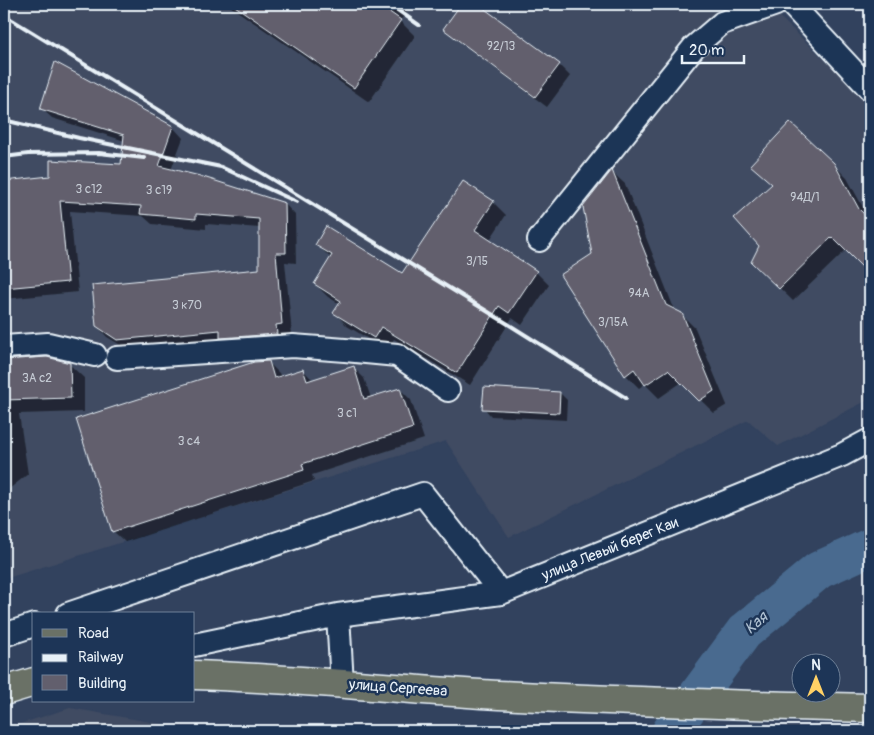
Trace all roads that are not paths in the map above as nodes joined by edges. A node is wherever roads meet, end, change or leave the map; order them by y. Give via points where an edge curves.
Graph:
1 (776, 4) edge
2 (791, 4) edge
3 (870, 89) edge
4 (539, 240) dead end
5 (4, 347) edge
6 (448, 390) dead end
7 (870, 440) edge
8 (500, 593) junction
9 (74, 612) edge
10 (338, 615) junction
11 (32, 626) edge
12 (4, 635) edge
13 (195, 645) edge
14 (195, 675) edge
15 (32, 683) edge
16 (342, 684) junction
17 (4, 691) edge
18 (870, 708) edge

1 - 4 street via 722,23 694,47
2 - 3 street
5 - 6 street via 48,344 106,356 293,346 397,355
7 - 8 street, улица Левый берег Каи via 842,455
8 - 9 street via 423,494
8 - 10 street, улица Левый берег Каи
10 - 13 street, улица Левый берег Каи
10 - 16 street
11 - 12 street
14 - 16 main road, улица Сергеева
15 - 17 main road
16 - 18 main road, улица Сергеева via 481,694

